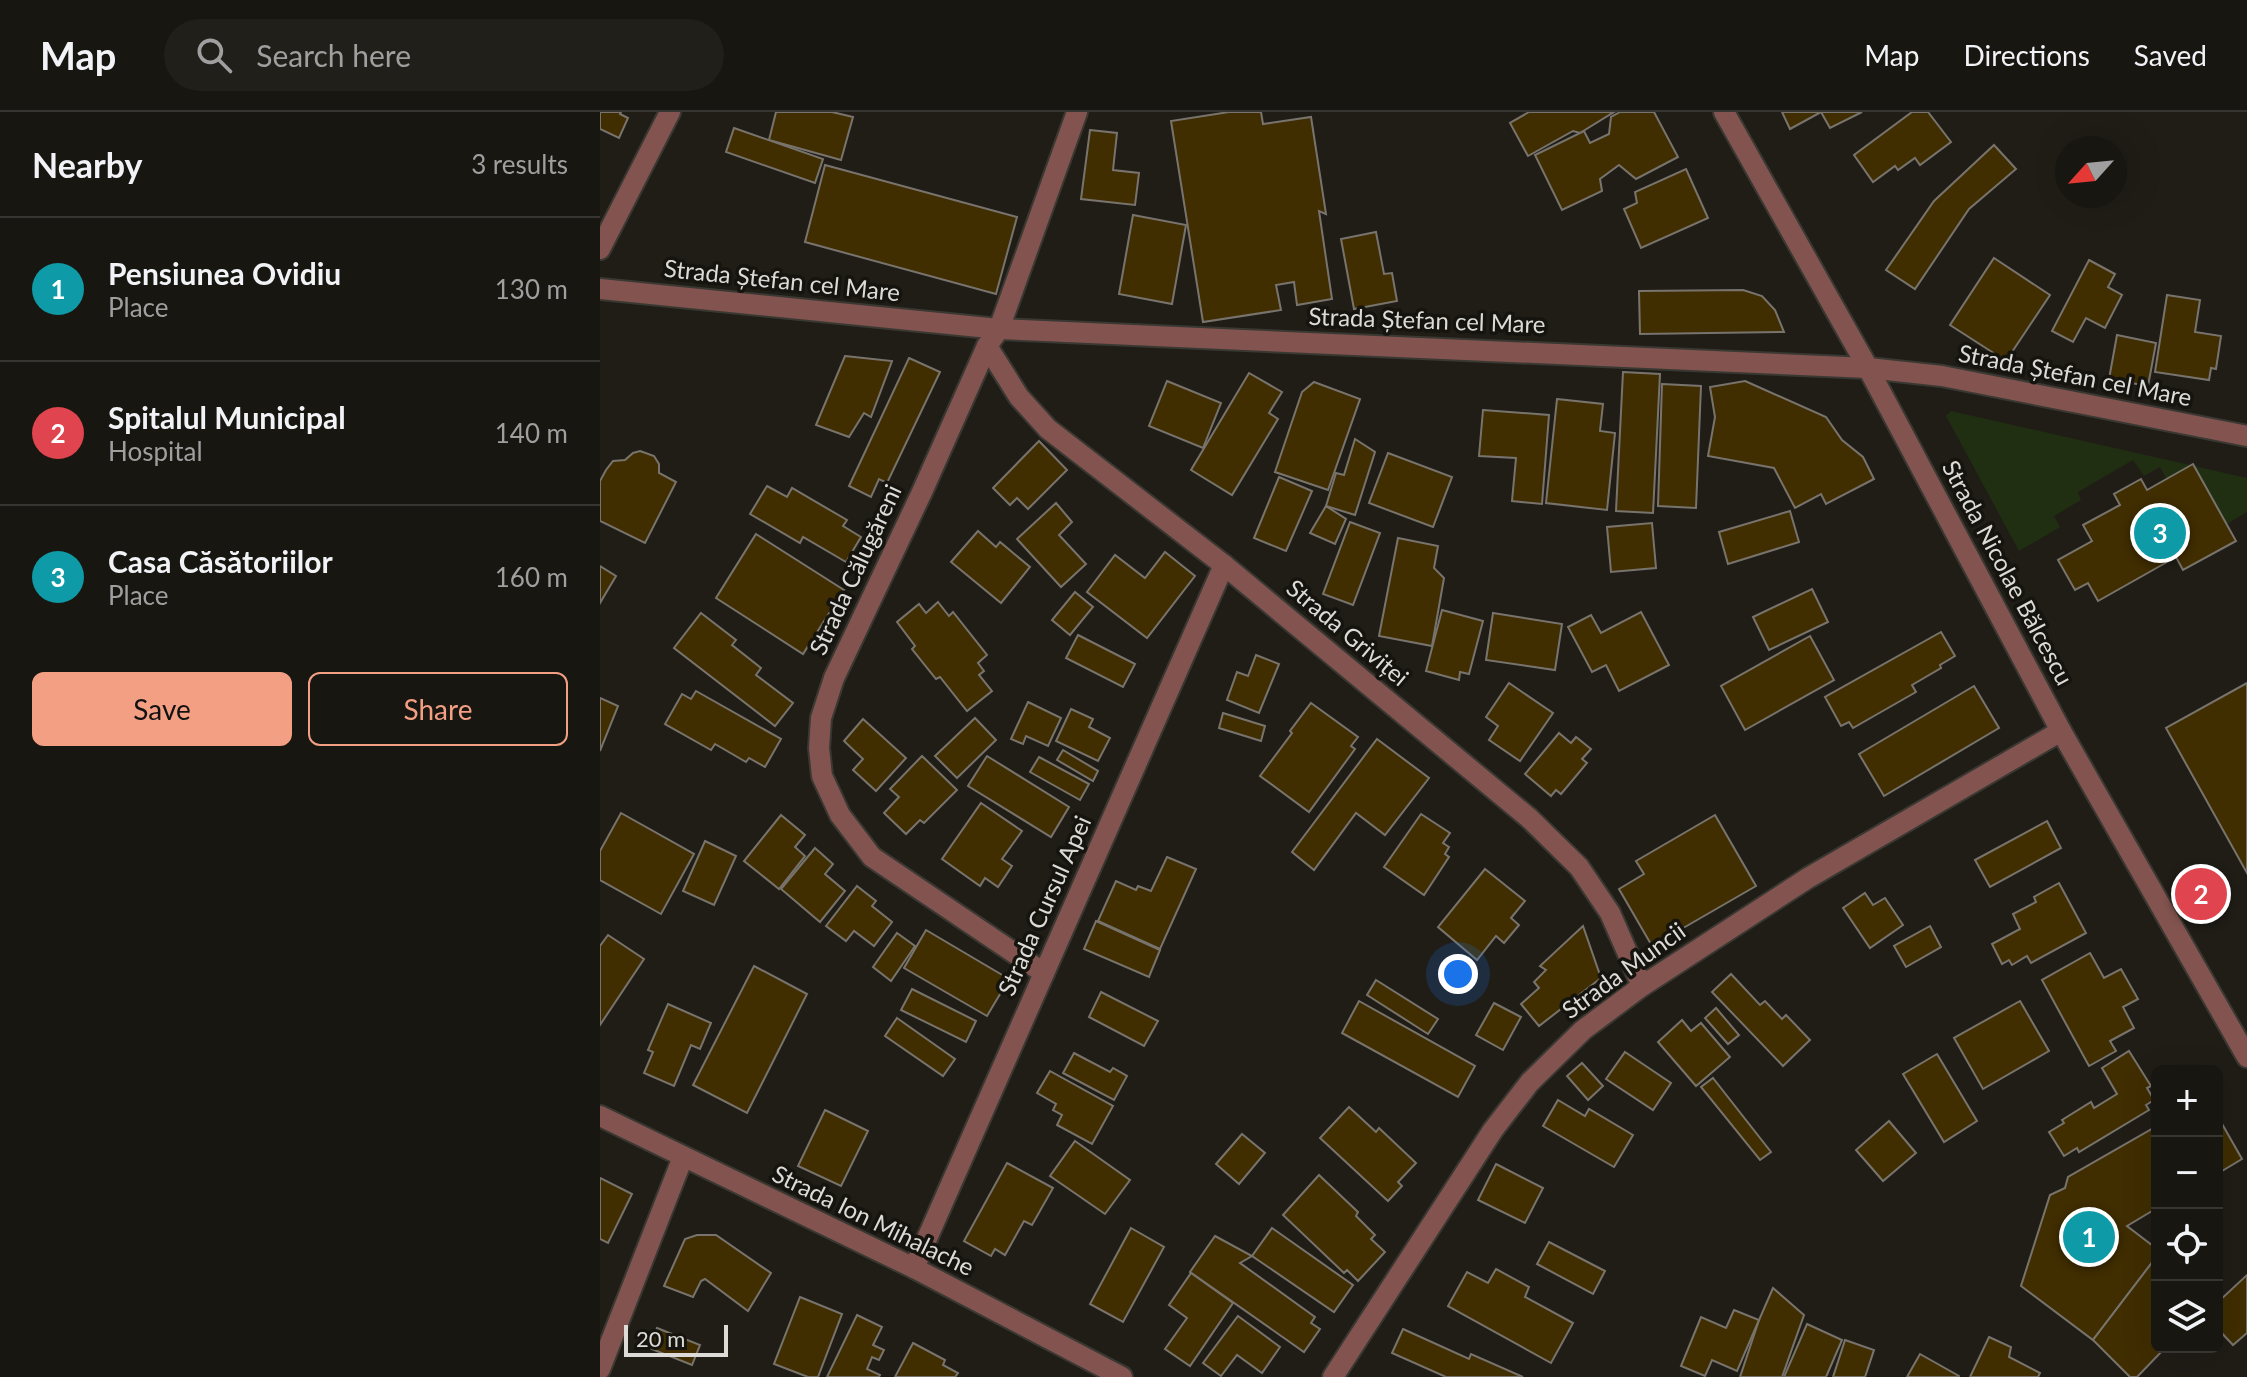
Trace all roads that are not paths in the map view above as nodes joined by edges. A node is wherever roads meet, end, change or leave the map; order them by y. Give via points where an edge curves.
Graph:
1 (670, 112) edge
2 (1077, 112) edge
3 (1724, 112) edge
4 (600, 249) edge
5 (600, 289) edge
6 (999, 329) junction
7 (987, 346) junction
8 (1868, 368) junction
9 (2247, 436) edge
10 (1224, 565) junction
11 (2061, 731) junction
12 (1044, 973) junction
13 (1642, 986) junction
14 (2247, 1057) edge
15 (600, 1116) edge
16 (683, 1157) junction
17 (914, 1268) junction
18 (600, 1369) edge
19 (1122, 1377) edge
20 (1333, 1377) edge

1 - 4 street
2 - 6 street, Strada Călugăreni
3 - 8 street, Strada Nicolae Bălcescu
5 - 6 street, Strada Ștefan cel Mare
6 - 7 street, Strada Călugăreni
6 - 8 street, Strada Ștefan cel Mare
7 - 10 street, Strada Griviței via 1019,397 1048,429
7 - 12 street, Strada Călugăreni via 834,678 821,718 819,748 822,776 840,815 872,857
8 - 9 street, Strada Ștefan cel Mare via 1942,376
8 - 11 street, Strada Nicolae Bălcescu
10 - 12 street, Strada Cursul Apei
10 - 13 street, Strada Griviței via 1529,818 1579,867 1610,913
11 - 13 street, Strada Muncii via 1808,878
11 - 14 street, Strada Nicolae Bălcescu
12 - 17 street, Strada Cursul Apei
13 - 20 street, Strada Muncii via 1583,1030 1530,1082 1493,1130
15 - 16 street, Strada Ion Mihalache
16 - 17 street, Strada Ion Mihalache
16 - 18 street
17 - 19 street, Strada Ion Mihalache

